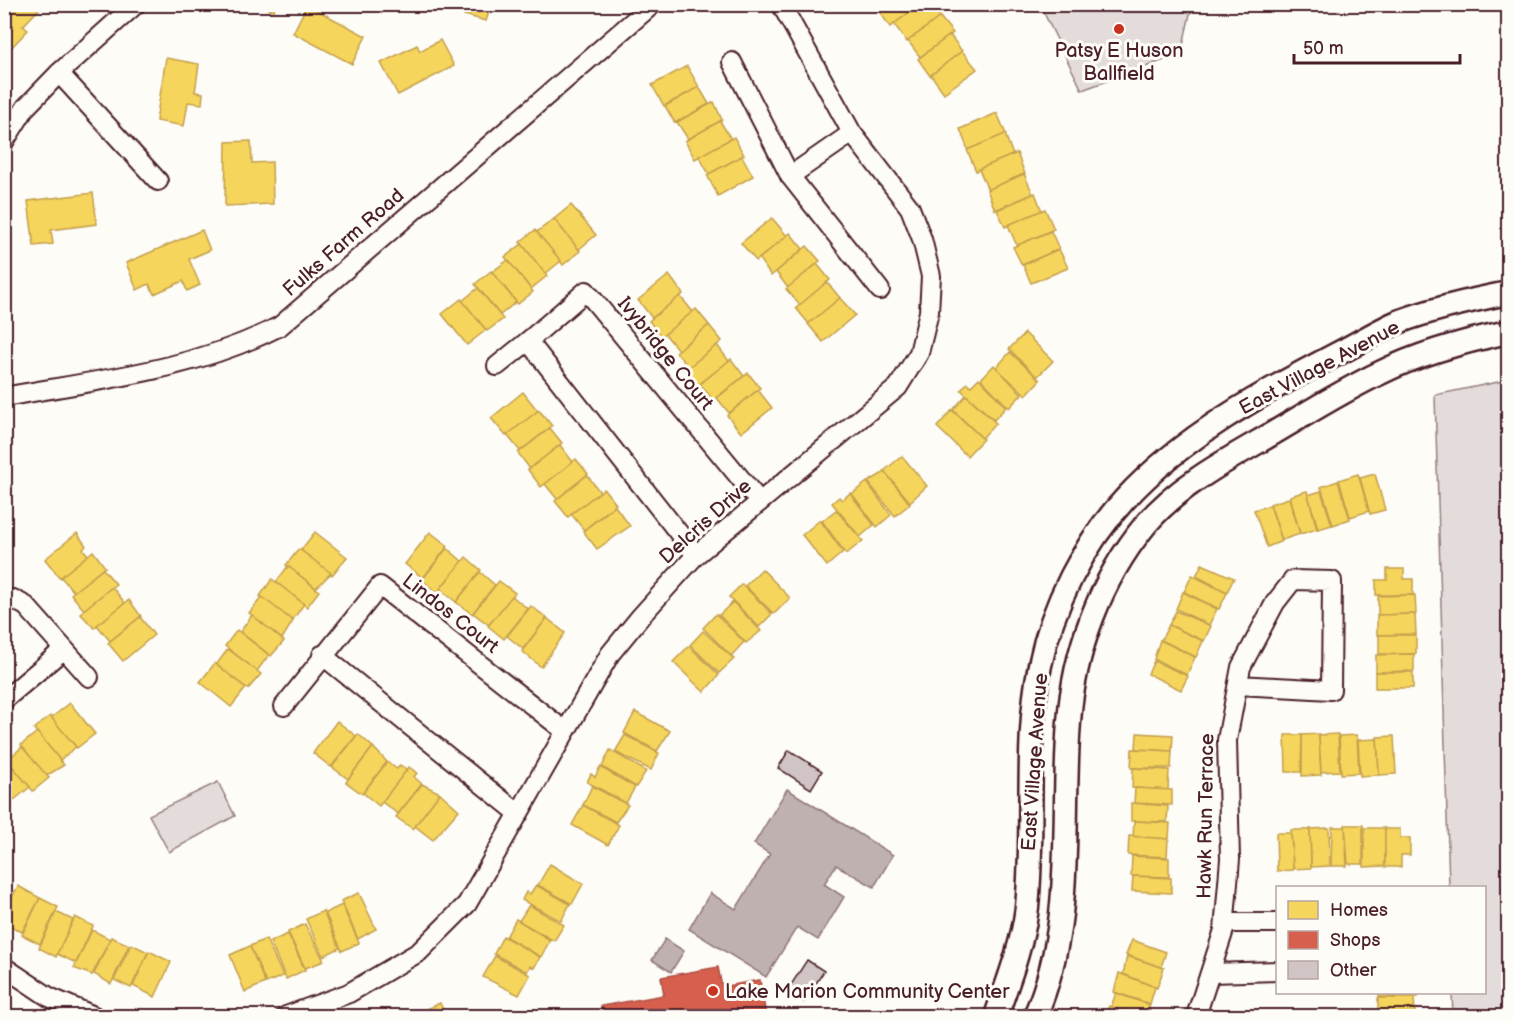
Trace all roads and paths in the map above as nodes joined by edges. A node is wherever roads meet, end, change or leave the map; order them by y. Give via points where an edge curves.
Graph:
1 (136, 4) edge
2 (653, 4) edge
3 (781, 4) edge
4 (732, 62) dead end
5 (59, 73) junction
6 (852, 133) junction
7 (4, 142) edge
8 (790, 176) junction
9 (158, 181) dead end
10 (880, 290) dead end
11 (1509, 293) edge
12 (1509, 332) edge
13 (528, 341) junction
14 (497, 366) dead end
15 (4, 397) edge
16 (759, 501) junction
17 (696, 555) junction
18 (4, 602) edge
19 (63, 650) junction
20 (322, 655) junction
21 (89, 676) dead end
22 (1238, 685) junction
23 (4, 700) edge
24 (284, 706) dead end
25 (565, 731) junction
26 (518, 813) junction
27 (1225, 923) junction
28 (1276, 923) edge
29 (4, 967) edge
30 (1276, 971) edge
31 (1211, 973) junction
32 (94, 1017) edge
33 (286, 1017) edge
34 (996, 1017) edge
35 (1035, 1017) edge
36 (1196, 1017) edge

1 - 5 street
2 - 15 street, Fulks Farm Road via 280,326 246,344 189,362
3 - 6 street, Delcris Drive
4 - 8 street
5 - 7 street via 26,107
5 - 9 street
6 - 8 street
6 - 16 street, Delcris Drive via 910,208 922,238 931,276 929,312 919,352 898,387
8 - 10 street
11 - 34 street, East Village Avenue via 1399,322 1247,404 1150,473 1123,501 1094,541 1060,602 1040,663 1033,705 1027,909
12 - 35 street, East Village Avenue via 1464,341 1381,372 1234,456 1172,498 1145,525 1095,608 1076,662 1069,722 1066,883 1056,947
13 - 14 street, Ivybridge Court
13 - 16 street, Ivybridge Court via 586,291
13 - 17 street
16 - 17 street, Delcris Drive
17 - 25 street, Delcris Drive via 609,654
18 - 19 street via 13,599 26,606
19 - 21 street
19 - 23 street
20 - 24 street, Lindos Court
20 - 25 street, Lindos Court via 380,586
20 - 26 street
22 - 22 street, Hawk Run Terrace via 1242,667 1275,603 1293,580 1332,581 1331,690
22 - 27 street, Hawk Run Terrace via 1227,740 1230,859
25 - 26 street, Delcris Drive
26 - 33 street, Delcris Drive via 467,904 419,952 349,993
27 - 28 street
27 - 31 street, Hawk Run Terrace
29 - 32 street via 49,997
30 - 31 street
31 - 36 street, Hawk Run Terrace

